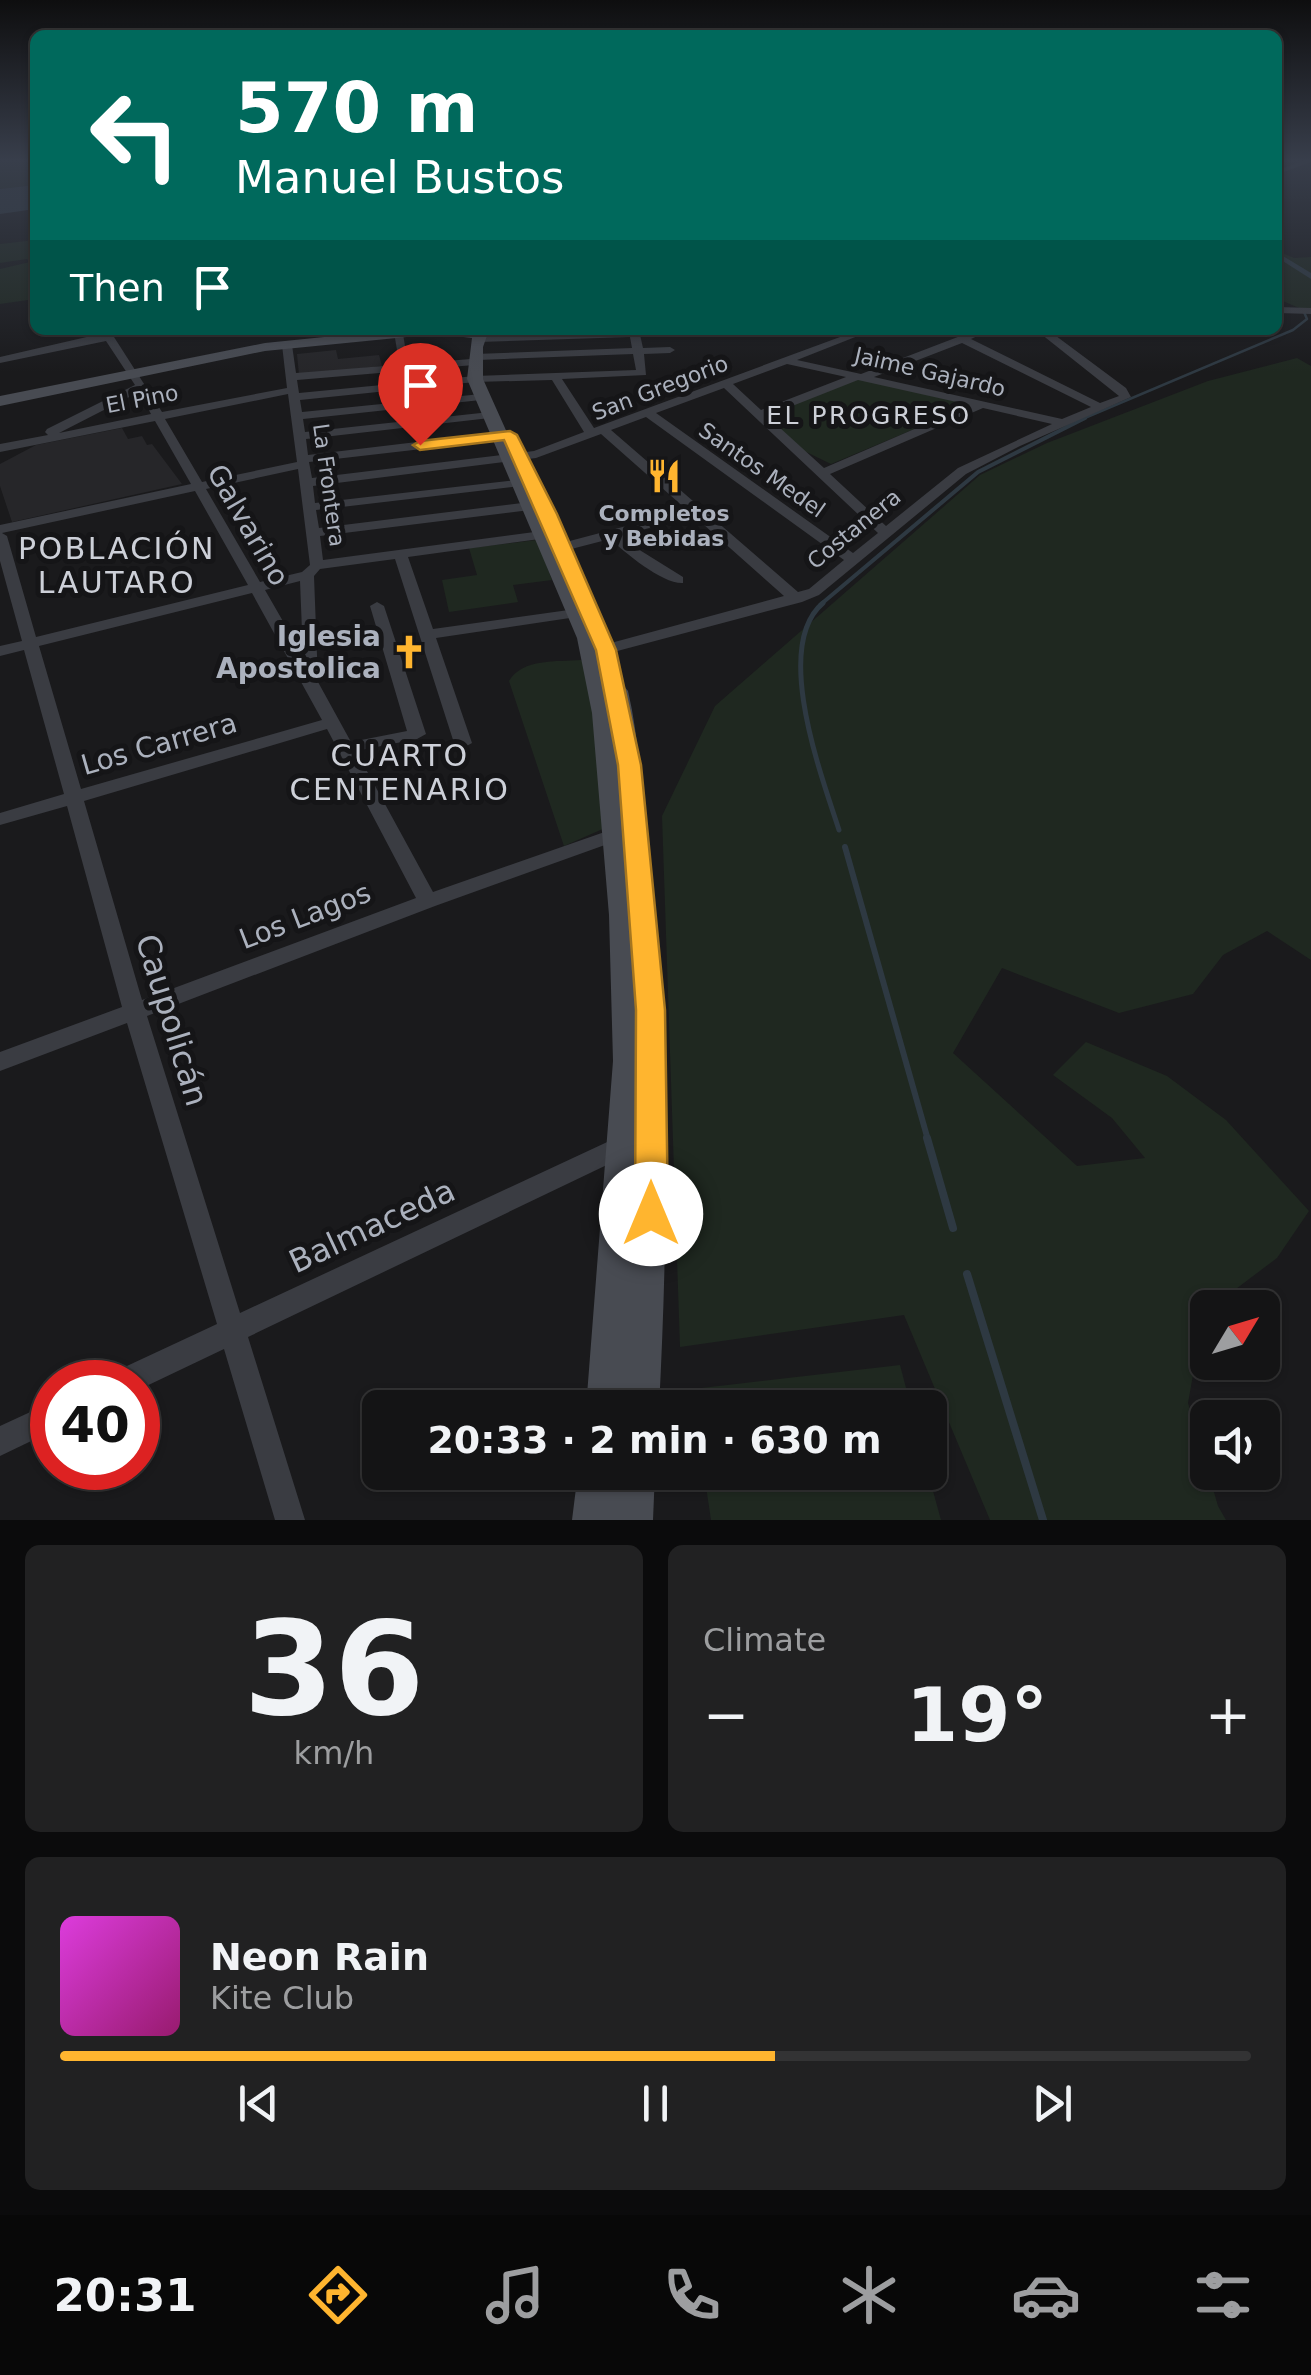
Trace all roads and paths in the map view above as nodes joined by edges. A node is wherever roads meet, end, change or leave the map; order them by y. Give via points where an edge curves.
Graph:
1 (1282, 310) edge
2 (1311, 311) edge
3 (112, 335) edge
4 (388, 335) edge
5 (398, 335) edge
6 (442, 335) edge
7 (628, 335) edge
8 (635, 335) edge
9 (854, 335) edge
10 (971, 335) edge
11 (1047, 335) edge
12 (108, 336) junction
13 (963, 338) junction
14 (286, 345) junction
15 (670, 350) dead end
16 (638, 351) junction
17 (403, 356) dead end
18 (0, 360) edge
19 (787, 360) junction
20 (555, 376) junction
21 (861, 377) junction
22 (136, 379) junction
23 (726, 384) junction
24 (292, 388) junction
25 (493, 398) edge
26 (0, 401) edge
27 (983, 404) junction
28 (1101, 408) junction
29 (649, 414) junction
30 (760, 415) junction
31 (158, 416) junction
32 (296, 416) junction
33 (1065, 423) junction
34 (599, 433) junction
35 (299, 436) junction
36 (33, 442) junction
37 (0, 448) edge
38 (304, 462) junction
39 (823, 473) junction
40 (306, 483) junction
41 (198, 487) junction
42 (311, 507) junction
43 (698, 511) junction
44 (885, 532) junction
45 (0, 533) edge
46 (612, 533) junction
47 (314, 534) junction
48 (554, 541) junction
49 (400, 554) junction
50 (852, 559) junction
51 (312, 570) junction
52 (678, 580) dead end
53 (255, 588) junction
54 (797, 599) junction
55 (377, 606) dead end
56 (584, 611) junction
57 (425, 635) junction
58 (31, 644) junction
59 (598, 651) junction
60 (0, 652) edge
61 (313, 687) junction
62 (332, 722) junction
63 (463, 744) dead end
64 (347, 748) junction
65 (72, 797) junction
66 (0, 819) edge
67 (623, 832) junction
68 (428, 900) junction
69 (135, 1014) junction
70 (0, 1062) edge
71 (638, 1139) junction
72 (646, 1297) junction
73 (614, 1298) junction
74 (233, 1331) junction
75 (160, 1365) edge
76 (607, 1390) edge
77 (639, 1390) edge
78 (30, 1427) edge
79 (0, 1441) edge
80 (597, 1490) edge
81 (632, 1490) edge
82 (290, 1520) edge
83 (594, 1520) edge
84 (630, 1520) edge

1 - 2 street
3 - 12 street
4 - 14 street
5 - 17 street
6 - 25 street
7 - 25 street
8 - 16 street
9 - 19 street, San Gregorio
10 - 13 street
11 - 28 street, Costanera via 1126,396
12 - 18 street
12 - 22 street, Galvarino
13 - 21 street
13 - 28 street
14 - 22 street
14 - 24 street, La Frontera
15 - 16 street
16 - 20 street via 642,372
16 - 25 street
19 - 21 street, Jaime Gajardo
19 - 23 street, San Gregorio
20 - 25 street
20 - 34 street
21 - 27 street, Jaime Gajardo
21 - 30 street
22 - 26 street
22 - 31 street, Galvarino
22 - 36 street
23 - 29 street, San Gregorio
23 - 30 street
24 - 25 street
24 - 25 street
24 - 31 street, El Pino
24 - 32 street, La Frontera
25 - 32 street
25 - 34 street, San Gregorio
25 - 35 street
25 - 38 street
25 - 40 street
25 - 42 street
25 - 47 street
25 - 48 street
25 - 48 street
27 - 33 street, Jaime Gajardo
27 - 39 street
28 - 33 street, Costanera
29 - 34 street, San Gregorio
29 - 50 street, Santos Medel
30 - 39 street
31 - 36 street, El Pino
31 - 41 street, Galvarino
32 - 35 street, La Frontera
33 - 44 street, Costanera via 962,471
34 - 43 street
35 - 38 street, La Frontera
36 - 37 street, El Pino
38 - 40 street, La Frontera
38 - 41 street
39 - 44 street
40 - 42 street, La Frontera
41 - 45 street
41 - 53 street, Galvarino
42 - 47 street, La Frontera
43 - 46 street
43 - 54 street
44 - 50 street, Costanera
45 - 58 street, Caupolicán
46 - 48 street
46 - 52 street
47 - 51 street, La Frontera
48 - 49 street
48 - 56 street
49 - 51 street
49 - 57 street
50 - 54 street, Costanera
51 - 53 street
51 - 61 street, La Frontera
53 - 58 street
53 - 61 street, Galvarino
54 - 59 street, Costanera
55 - 64 street via 417,734
56 - 57 street
56 - 59 street
57 - 63 street
58 - 60 street
58 - 65 street, Caupolicán
59 - 67 street via 627,748
61 - 62 street, Galvarino
62 - 64 street, Galvarino
62 - 65 street, Los Carrera
64 - 68 street, Galvarino
65 - 66 street, Los Carrera
65 - 69 street, Caupolicán
67 - 68 street, Los Lagos
67 - 71 street via 646,924
68 - 69 street, Los Lagos
69 - 70 street, Los Lagos
69 - 74 street, Caupolicán
71 - 72 street
71 - 73 street
71 - 74 street, Balmaceda
72 - 73 street
72 - 77 street
73 - 76 street
74 - 75 street, Balmaceda
74 - 82 street, Caupolicán
78 - 79 street
80 - 83 street
81 - 84 street

